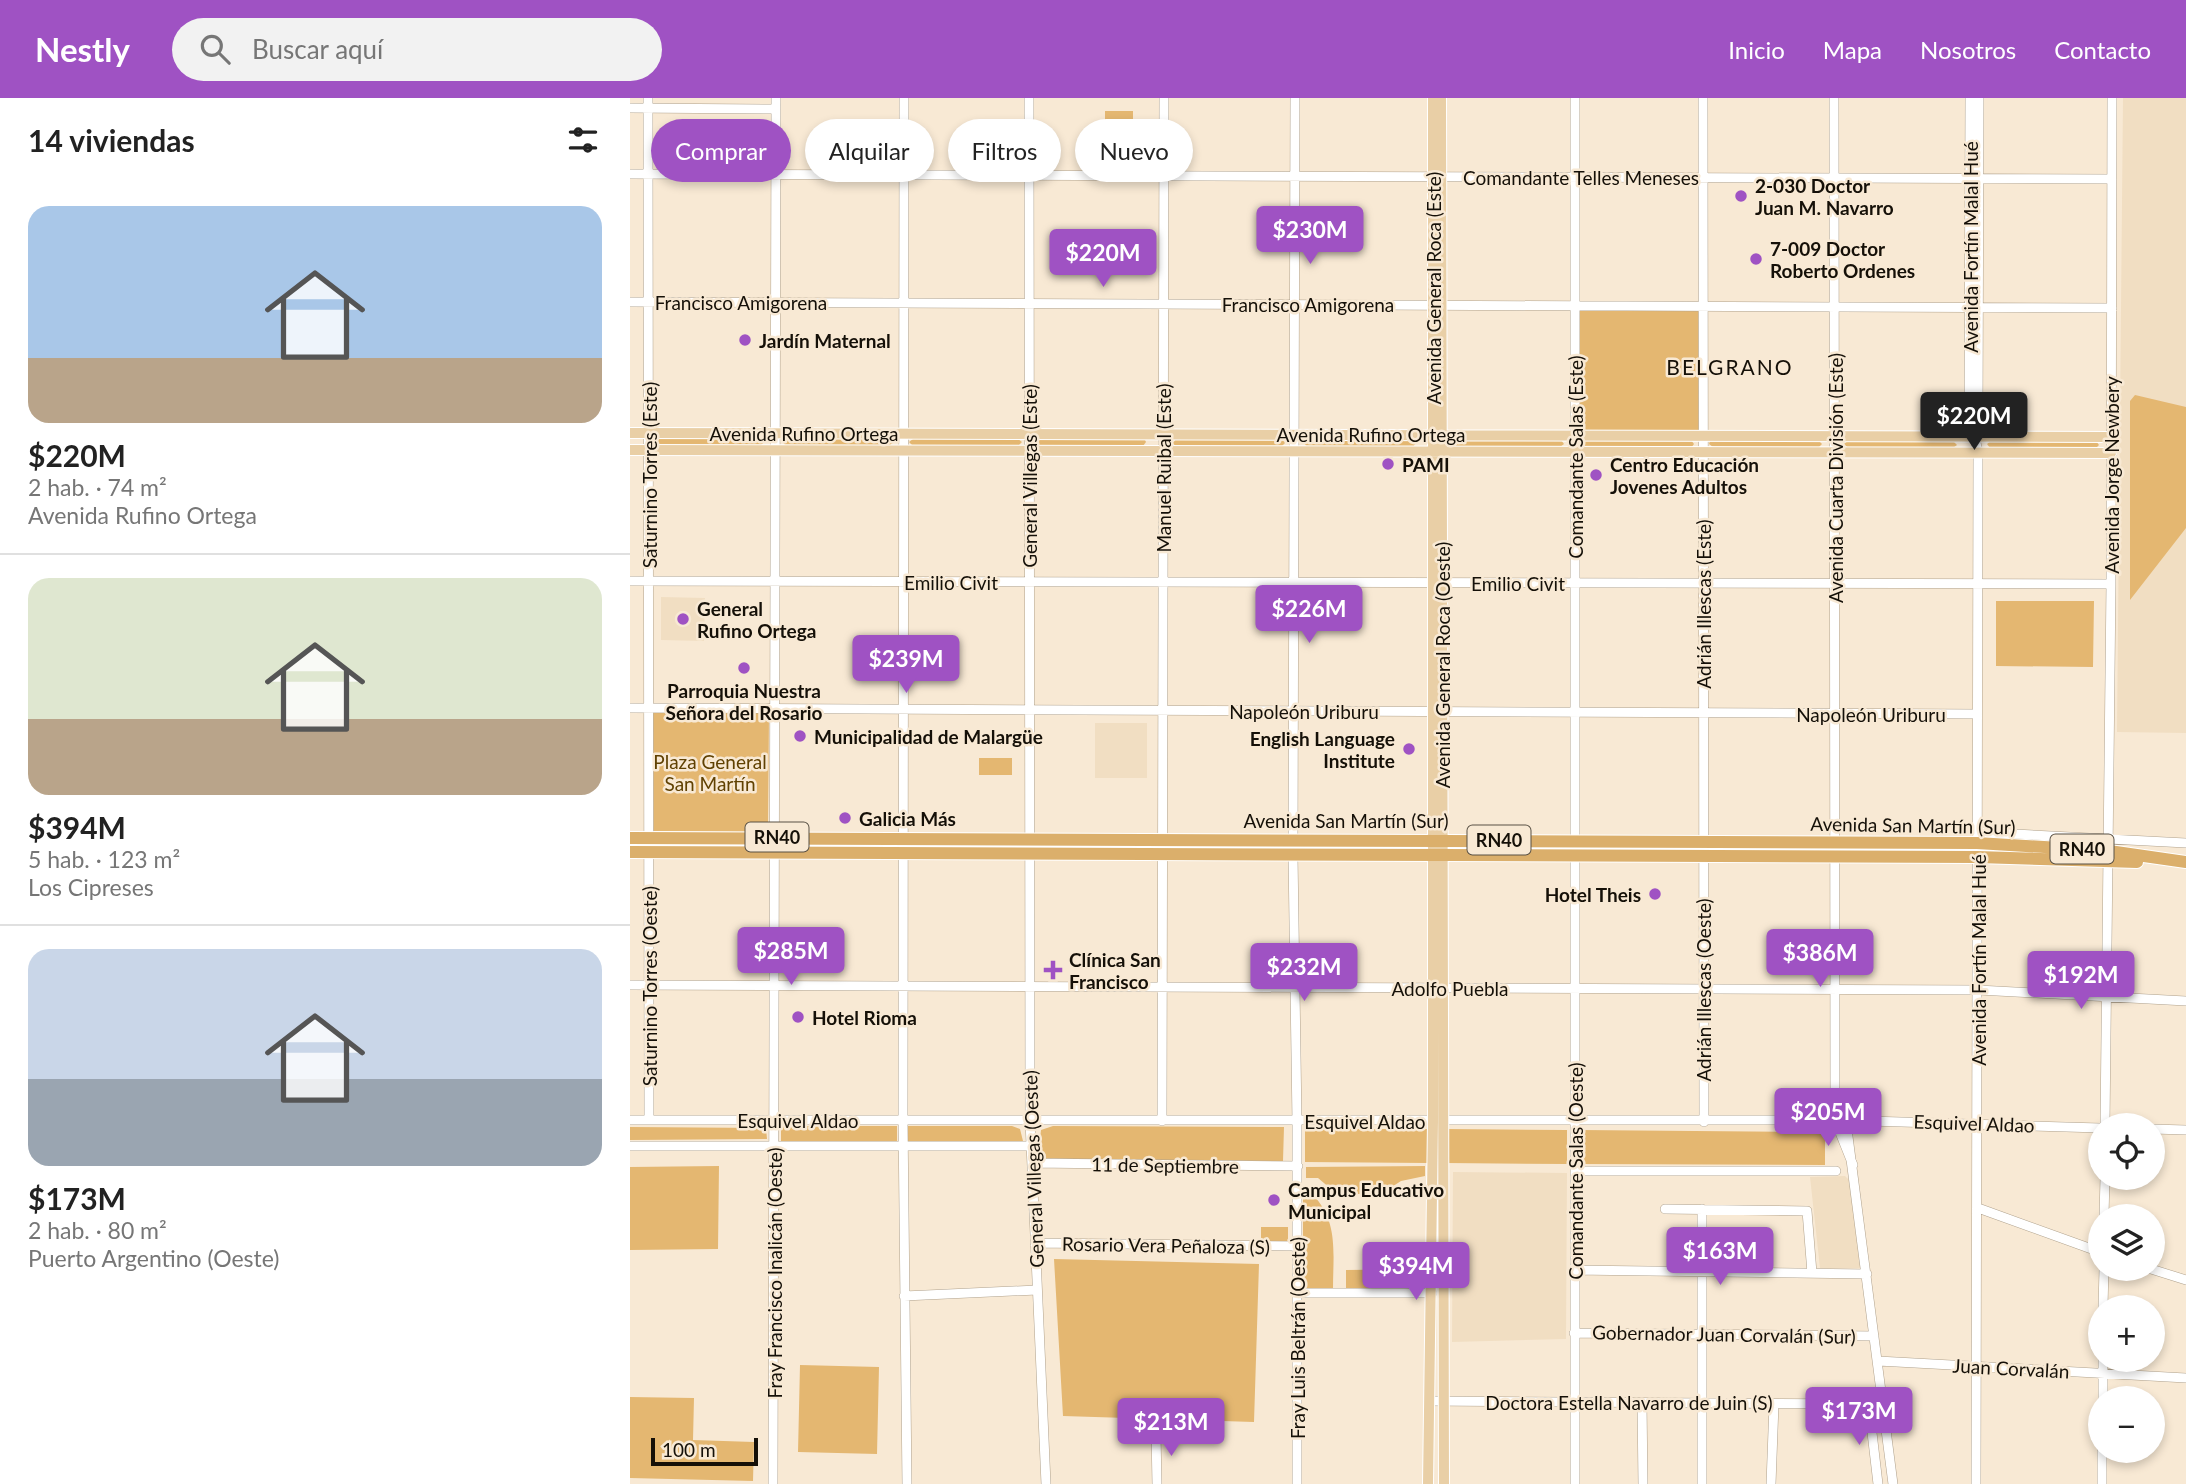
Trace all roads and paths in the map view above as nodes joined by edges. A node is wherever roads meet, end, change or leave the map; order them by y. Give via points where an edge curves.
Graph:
1 (776, 98) edge
2 (904, 98) edge
3 (1029, 98) edge
4 (1164, 98) edge
5 (1295, 98) edge
6 (1433, 98) edge
7 (1441, 98) edge
8 (1575, 98) edge
9 (1703, 98) edge
10 (1834, 98) edge
11 (1970, 98) edge
12 (1979, 98) edge
13 (2112, 98) edge
14 (648, 103) edge
15 (630, 108) edge
16 (776, 109) junction
17 (776, 119) edge
18 (904, 119) edge
19 (1029, 119) edge
20 (1164, 119) edge
21 (630, 174) edge
22 (648, 174) junction
23 (1193, 176) edge
24 (1295, 176) junction
25 (1437, 176) junction
26 (1575, 177) junction
27 (1703, 177) junction
28 (1835, 178) junction
29 (1974, 178) junction
30 (2112, 179) junction
31 (776, 182) edge
32 (904, 182) edge
33 (1029, 182) edge
34 (1164, 182) edge
35 (630, 302) edge
36 (648, 302) junction
37 (776, 303) junction
38 (904, 303) junction
39 (1029, 303) junction
40 (1164, 304) junction
41 (1295, 304) junction
42 (1437, 305) junction
43 (1575, 306) junction
44 (1703, 306) junction
45 (1835, 307) junction
46 (1974, 307) junction
47 (2112, 308) junction
48 (630, 433) edge
49 (648, 433) junction
50 (776, 433) junction
51 (904, 433) junction
52 (1029, 434) junction
53 (1163, 434) junction
54 (1437, 434) junction
55 (1576, 434) junction
56 (1703, 434) junction
57 (1294, 435) junction
58 (1835, 435) junction
59 (1975, 437) junction
60 (2111, 437) junction
61 (630, 450) edge
62 (649, 450) junction
63 (776, 450) junction
64 (904, 450) junction
65 (1029, 451) junction
66 (1163, 451) junction
67 (1294, 451) junction
68 (1437, 452) junction
69 (1575, 452) junction
70 (1703, 452) junction
71 (1835, 452) junction
72 (1978, 453) junction
73 (2111, 453) junction
74 (630, 581) edge
75 (649, 581) junction
76 (776, 582) junction
77 (904, 582) junction
78 (1028, 582) junction
79 (1163, 582) junction
80 (1294, 583) junction
81 (1437, 583) junction
82 (1575, 583) junction
83 (1703, 583) junction
84 (1835, 584) junction
85 (1978, 584) junction
86 (2111, 584) junction
87 (630, 708) edge
88 (649, 708) junction
89 (776, 709) junction
90 (904, 709) junction
91 (1028, 710) junction
92 (1163, 711) junction
93 (1294, 711) junction
94 (1438, 712) junction
95 (1575, 712) junction
96 (1703, 713) junction
97 (1835, 714) junction
98 (1978, 714) junction
99 (776, 837) junction
100 (904, 837) junction
101 (630, 838) edge
102 (649, 838) junction
103 (1027, 838) junction
104 (1977, 838) junction
105 (1163, 839) junction
106 (1293, 839) junction
107 (1438, 840) junction
108 (1575, 841) junction
109 (1703, 842) junction
110 (1835, 843) junction
111 (2186, 843) edge
112 (2109, 850) junction
113 (630, 852) edge
114 (649, 852) junction
115 (776, 853) junction
116 (905, 853) junction
117 (1027, 854) junction
118 (1163, 855) junction
119 (1293, 856) junction
120 (1438, 856) junction
121 (1575, 857) junction
122 (1977, 857) junction
123 (1703, 858) junction
124 (1835, 858) junction
125 (2186, 862) edge
126 (630, 985) edge
127 (649, 985) junction
128 (776, 986) junction
129 (904, 986) junction
130 (1029, 987) junction
131 (1163, 987) junction
132 (1295, 988) junction
133 (1437, 988) junction
134 (1575, 989) junction
135 (1703, 989) junction
136 (1835, 990) junction
137 (1979, 990) junction
138 (2107, 997) junction
139 (2186, 1001) edge
140 (2105, 1113) edge
141 (630, 1120) edge
142 (649, 1120) junction
143 (1835, 1120) junction
144 (775, 1121) junction
145 (902, 1121) junction
146 (1030, 1121) junction
147 (1162, 1121) junction
148 (1297, 1121) junction
149 (1438, 1121) junction
150 (1846, 1121) junction
151 (1575, 1122) junction
152 (1704, 1122) junction
153 (1978, 1122) junction
154 (2088, 1127) edge
155 (2165, 1129) edge
156 (2186, 1130) edge
157 (630, 1146) edge
158 (775, 1146) junction
159 (903, 1146) junction
160 (1031, 1146) junction
161 (1032, 1163) junction
162 (1298, 1166) junction
163 (1853, 1166) junction
164 (1574, 1171) junction
165 (1836, 1171) dead end
166 (1978, 1208) junction
167 (1665, 1209) dead end
168 (1702, 1209) junction
169 (1035, 1243) junction
170 (1298, 1246) junction
171 (2088, 1248) edge
172 (1574, 1270) junction
173 (1702, 1272) junction
174 (1812, 1273) junction
175 (2165, 1273) edge
176 (1867, 1274) junction
177 (2186, 1280) edge
178 (1037, 1290) junction
179 (1298, 1293) junction
180 (1432, 1293) junction
181 (904, 1296) junction
182 (1574, 1333) junction
183 (1702, 1334) junction
184 (1874, 1336) junction
185 (1878, 1361) junction
186 (1978, 1367) junction
187 (2103, 1374) junction
188 (2186, 1378) edge
189 (2103, 1386) edge
190 (1430, 1401) junction
191 (1444, 1401) junction
192 (1574, 1402) junction
193 (1642, 1403) junction
194 (1702, 1403) junction
195 (1774, 1404) junction
196 (1156, 1433) dead end
197 (2102, 1463) edge
198 (773, 1484) edge
199 (907, 1484) edge
200 (1046, 1484) edge
201 (1157, 1484) edge
202 (1297, 1484) edge
203 (1428, 1484) edge
204 (1444, 1484) edge
205 (1574, 1484) edge
206 (1643, 1484) edge
207 (1702, 1484) edge
208 (1771, 1484) edge
209 (1878, 1484) edge
210 (1893, 1484) edge
211 (1976, 1484) edge
212 (2102, 1484) edge

1 - 16 street, Fray Francisco Inalicán (Oeste)
2 - 18 street
3 - 19 street, General Villegas (Este)
4 - 20 street, Manuel Ruibal (Este)
5 - 24 street, Fray Luis Beltrán (Oeste)
6 - 25 main road, Avenida General Roca (Este)
7 - 25 main road
8 - 26 street, Comandante Salas (Este)
9 - 27 street, Adrián Illescas (Este)
10 - 28 street, Avenida Cuarta División (Este)
11 - 29 street, Avenida Fortín Malal Hué
12 - 29 street, Avenida Fortín Malal Hué
13 - 30 street, Avenida Jorge Newbery
14 - 15 street
14 - 16 street
14 - 22 street, Saturnino Torres (Este)
16 - 17 street, Fray Francisco Inalicán (Oeste)
21 - 22 street, Comandante Telles Meneses
22 - 36 street, Saturnino Torres (Este)
23 - 24 street, Comandante Telles Meneses
24 - 25 street, Comandante Telles Meneses
24 - 41 street, Fray Luis Beltrán (Oeste)
25 - 26 street, Comandante Telles Meneses
25 - 42 main road, Avenida General Roca (Este)
26 - 27 street, Comandante Telles Meneses
26 - 43 street, Comandante Salas (Este)
27 - 28 street, Comandante Telles Meneses
27 - 44 street, Adrián Illescas (Este)
28 - 29 street, Comandante Telles Meneses
28 - 45 street, Avenida Cuarta División (Este)
29 - 30 street, Comandante Telles Meneses
29 - 46 street, Avenida Fortín Malal Hué
30 - 47 street, Avenida Jorge Newbery
31 - 37 street, Fray Francisco Inalicán (Oeste)
32 - 38 street
33 - 39 street, General Villegas (Este)
34 - 40 street, Manuel Ruibal (Este)
35 - 36 street, Francisco Amigorena
36 - 37 street, Francisco Amigorena
36 - 49 street, Saturnino Torres (Este)
37 - 38 street, Francisco Amigorena
37 - 50 street, Fray Francisco Inalicán (Oeste)
38 - 39 street, Francisco Amigorena
38 - 51 street
39 - 40 street, Francisco Amigorena
39 - 52 street, General Villegas (Este)
40 - 41 street, Francisco Amigorena
40 - 53 street, Manuel Ruibal (Este)
41 - 42 street, Francisco Amigorena
41 - 57 street, Fray Luis Beltrán (Oeste)
42 - 43 street, Francisco Amigorena
42 - 54 main road, Avenida General Roca (Este)
43 - 44 street, Francisco Amigorena
43 - 55 street, Comandante Salas (Este)
44 - 45 street, Francisco Amigorena
44 - 56 street, Adrián Illescas (Este)
45 - 46 street, Francisco Amigorena
45 - 58 street, Avenida Cuarta División (Este)
46 - 47 street, Francisco Amigorena
46 - 59 street, Avenida Fortín Malal Hué via 1969,423
47 - 60 street, Avenida Jorge Newbery
48 - 49 main road, Avenida Rufino Ortega
49 - 50 main road, Avenida Rufino Ortega
49 - 62 street, Saturnino Torres (Este)
50 - 51 main road, Avenida Rufino Ortega
50 - 63 street, Fray Francisco Inalicán (Oeste)
51 - 52 main road, Avenida Rufino Ortega
51 - 64 street
52 - 53 main road, Avenida Rufino Ortega
52 - 65 street, General Villegas (Este)
53 - 57 main road, Avenida Rufino Ortega
53 - 66 street, Manuel Ruibal (Este)
54 - 55 main road, Avenida Rufino Ortega
54 - 57 main road, Avenida Rufino Ortega
54 - 68 main road, Avenida General Roca (Este)
55 - 56 main road, Avenida Rufino Ortega
55 - 69 street, Comandante Salas (Este)
56 - 58 main road, Avenida Rufino Ortega
56 - 70 street, Adrián Illescas (Este)
57 - 67 street, Fray Luis Beltrán (Oeste)
58 - 59 main road, Avenida Rufino Ortega
58 - 71 street, Avenida Cuarta División (Este)
59 - 60 main road, Avenida Rufino Ortega
59 - 72 street, Avenida Fortín Malal Hué
60 - 73 street, Avenida Jorge Newbery
61 - 62 main road, Avenida Rufino Ortega
62 - 63 main road, Avenida Rufino Ortega
62 - 75 street, Saturnino Torres (Este)
63 - 64 main road, Avenida Rufino Ortega
63 - 76 street, Fray Francisco Inalicán (Oeste)
64 - 65 main road, Avenida Rufino Ortega
64 - 77 street
65 - 66 main road, Avenida Rufino Ortega
65 - 78 street, General Villegas (Este)
66 - 67 main road, Avenida Rufino Ortega
66 - 79 street, Manuel Ruibal (Este)
67 - 68 main road, Avenida Rufino Ortega
67 - 80 street, Fray Luis Beltrán (Oeste)
68 - 69 main road, Avenida Rufino Ortega
68 - 81 main road, Avenida General Roca (Este)
69 - 70 main road, Avenida Rufino Ortega
69 - 82 street, Comandante Salas (Este)
70 - 71 main road, Avenida Rufino Ortega
70 - 83 street, Adrián Illescas (Este)
71 - 72 main road, Avenida Rufino Ortega
71 - 84 street, Avenida Cuarta División (Este)
72 - 73 main road, Avenida Rufino Ortega
72 - 85 street, Avenida Fortín Malal Hué
73 - 86 street, Avenida Jorge Newbery
74 - 75 street, Emilio Civit
75 - 76 street, Emilio Civit
75 - 88 street, Saturnino Torres (Este)
76 - 77 street, Emilio Civit
76 - 89 street, Fray Francisco Inalicán (Oeste)
77 - 78 street, Emilio Civit
77 - 90 street
78 - 79 street, Emilio Civit
78 - 91 street, General Villegas (Este)
79 - 80 street, Emilio Civit
79 - 92 street, Manuel Ruibal (Este)
80 - 81 street, Emilio Civit
80 - 93 street, Fray Luis Beltrán (Oeste)
81 - 82 street, Emilio Civit
81 - 94 main road, Avenida General Roca (Este)
82 - 83 street, Emilio Civit
82 - 95 street, Comandante Salas (Este)
83 - 84 street, Emilio Civit
83 - 96 street, Adrián Illescas (Este)
84 - 85 street, Emilio Civit
84 - 97 street, Avenida Cuarta División (Este)
85 - 86 street, Emilio Civit
85 - 98 street, Avenida Fortín Malal Hué
86 - 112 street, Avenida Jorge Newbery
87 - 88 street, Napoleón Uriburu
88 - 89 street, Napoleón Uriburu
88 - 102 street, Saturnino Torres (Este)
89 - 90 street, Napoleón Uriburu
89 - 99 street, Fray Francisco Inalicán (Oeste)
90 - 91 street, Napoleón Uriburu
90 - 100 street
91 - 92 street, Napoleón Uriburu
91 - 103 street, General Villegas (Este)
92 - 93 street, Napoleón Uriburu
92 - 105 street, Manuel Ruibal (Este)
93 - 94 street, Napoleón Uriburu
93 - 106 street, Fray Luis Beltrán (Oeste)
94 - 95 street, Napoleón Uriburu
94 - 107 main road, Avenida General Roca (Oeste)
95 - 96 street, Napoleón Uriburu
95 - 108 street, Comandante Salas (Este)
96 - 97 street, Napoleón Uriburu
96 - 109 street, Adrián Illescas (Este)
97 - 98 street, Napoleón Uriburu
97 - 110 street, Avenida Cuarta División (Este)
98 - 104 street, Avenida Fortín Malal Hué
99 - 100 highway, Avenida San Martín (Sur) / RN40
99 - 102 highway, Avenida San Martín (Sur) / RN40
99 - 115 street, Fray Francisco Inalicán (Oeste)
100 - 103 highway, Avenida San Martín (Sur) / RN40
100 - 116 street
101 - 102 highway, Avenida San Martín (Sur) / RN40
102 - 114 street, Saturnino Torres (Este)
103 - 105 highway, Avenida San Martín (Sur) / RN40
103 - 117 street, General Villegas (Este)
104 - 110 highway, Avenida San Martín (Sur) / RN40
104 - 112 highway, Avenida San Martín (Sur) / RN40
104 - 122 street, Avenida Fortín Malal Hué
105 - 106 highway, Avenida San Martín (Sur) / RN40
105 - 118 street, Manuel Ruibal (Este)
106 - 107 highway, Avenida San Martín (Sur) / RN40
106 - 119 street, Fray Luis Beltrán (Oeste)
107 - 108 highway, Avenida San Martín (Sur) / RN40
107 - 120 main road, Avenida General Roca (Oeste)
108 - 109 highway, Avenida San Martín (Sur) / RN40
108 - 121 street, Comandante Salas (Este)
109 - 110 highway, Avenida San Martín (Sur) / RN40
109 - 123 street, Adrián Illescas (Este)
110 - 124 street, Avenida Cuarta División (Este)
111 - 112 street
112 - 122 highway, Avenida San Martín (Sur) / RN40
112 - 125 highway, Avenida San Martín (Sur) / RN40
112 - 138 street, Avenida Jorge Newbery
113 - 114 highway, Avenida San Martín (Sur) / RN40
114 - 115 highway, Avenida San Martín (Sur) / RN40
114 - 127 street, Saturnino Torres (Oeste)
115 - 116 highway, Avenida San Martín (Sur) / RN40
115 - 128 street, Fray Francisco Inalicán (Oeste)
116 - 117 highway, Avenida San Martín (Sur) / RN40
116 - 129 street
117 - 118 highway, Avenida San Martín (Sur) / RN40
117 - 130 street, General Villegas (Oeste)
118 - 119 highway, Avenida San Martín (Sur) / RN40
118 - 131 street, Manuel Ruibal (Este)
119 - 120 highway, Avenida San Martín (Sur) / RN40
119 - 132 street, Fray Luis Beltrán (Oeste)
120 - 121 highway, Avenida San Martín (Sur) / RN40
120 - 133 main road, Avenida General Roca (Oeste)
121 - 123 highway, Avenida San Martín (Sur) / RN40
121 - 134 street, Comandante Salas (Oeste)
122 - 124 highway, Avenida San Martín (Sur) / RN40
122 - 137 street, Avenida Fortín Malal Hué
123 - 124 highway, Avenida San Martín (Sur) / RN40
123 - 135 street, Adrián Illescas (Oeste)
124 - 136 street, Avenida Cuarta División (Este)
126 - 127 street, Adolfo Puebla
127 - 128 street, Adolfo Puebla
127 - 142 street, Saturnino Torres (Oeste)
128 - 129 street, Adolfo Puebla
128 - 144 street, Fray Francisco Inalicán (Oeste)
129 - 130 street, Adolfo Puebla
129 - 145 street
130 - 131 street, Adolfo Puebla
130 - 146 street, General Villegas (Oeste)
131 - 132 street, Adolfo Puebla
131 - 147 street, Manuel Ruibal (Este)
132 - 133 street, Adolfo Puebla
132 - 148 street, Fray Luis Beltrán (Oeste)
133 - 134 street, Adolfo Puebla
133 - 149 main road, Avenida General Roca (Oeste)
134 - 135 street, Adolfo Puebla
134 - 151 street, Comandante Salas (Oeste)
135 - 136 street, Adolfo Puebla
135 - 152 street, Adrián Illescas (Oeste)
136 - 137 street, Adolfo Puebla
136 - 143 street, Avenida Cuarta División (Este)
137 - 138 street, Adolfo Puebla
137 - 153 street, Avenida Fortín Malal Hué
138 - 139 street, Adolfo Puebla
138 - 140 street, Avenida Jorge Newbery
141 - 142 street, Esquivel Aldao
142 - 144 street, Esquivel Aldao
143 - 150 street, Esquivel Aldao
143 - 152 street, Esquivel Aldao
143 - 163 street
144 - 145 street, Esquivel Aldao
144 - 158 street, Fray Francisco Inalicán (Oeste)
145 - 146 street, Esquivel Aldao
145 - 159 street
146 - 147 street, Esquivel Aldao
146 - 160 street, General Villegas (Oeste)
147 - 148 street, Esquivel Aldao
148 - 149 street, Esquivel Aldao
148 - 162 street, Fray Luis Beltrán (Oeste)
149 - 151 street, Esquivel Aldao
149 - 180 main road, Avenida General Roca (Oeste)
149 - 191 main road, Avenida General Roca (Oeste)
150 - 153 street, Esquivel Aldao
150 - 163 street
151 - 152 street, Esquivel Aldao
151 - 164 street, Comandante Salas (Oeste)
153 - 154 street, Esquivel Aldao
153 - 166 street, Avenida Fortín Malal Hué
155 - 156 street
157 - 158 street
158 - 159 street
158 - 198 street, Fray Francisco Inalicán (Oeste)
159 - 160 street
159 - 181 street
160 - 161 street, General Villegas (Oeste)
161 - 162 street, 11 de Septiembre
161 - 169 street, General Villegas (Oeste)
162 - 170 street, Fray Luis Beltrán (Oeste)
163 - 176 street
164 - 165 street
164 - 172 street, Comandante Salas (Oeste)
166 - 171 street
166 - 186 street, Avenida Fortín Malal Hué
167 - 168 street
168 - 173 street
168 - 174 street via 1807,1211
169 - 170 street, Rosario Vera Peñaloza (S)
169 - 178 street, General Villegas (Oeste)
170 - 179 street, Fray Luis Beltrán (Oeste)
172 - 173 street
172 - 182 street, Comandante Salas (Oeste)
173 - 174 street
173 - 183 street
174 - 176 street
175 - 177 street
176 - 184 street
178 - 181 street
178 - 200 street, General Villegas (Oeste)
179 - 180 street
179 - 202 street, Fray Luis Beltrán (Oeste)
180 - 190 main road, Avenida General Roca (Oeste)
181 - 199 street
182 - 183 street, Gobernador Juan Corvalán (Sur)
182 - 192 street, Comandante Salas (Oeste)
183 - 184 street, Gobernador Juan Corvalán (Sur)
183 - 194 street
184 - 185 street
185 - 186 street, Juan Corvalán
185 - 210 street
186 - 187 street, Juan Corvalán
186 - 211 street, Avenida Fortín Malal Hué
187 - 188 street, Juan Corvalán
187 - 189 street
190 - 191 street, Doctora Estella Navarro de Juin (S)
190 - 203 main road, Avenida General Roca (Oeste)
191 - 192 street, Doctora Estella Navarro de Juin (S)
191 - 204 main road, Avenida General Roca (Oeste)
192 - 193 street, Doctora Estella Navarro de Juin (S)
192 - 205 street, Comandante Salas (Oeste)
193 - 194 street, Doctora Estella Navarro de Juin (S)
193 - 206 street
194 - 195 street, Doctora Estella Navarro de Juin (S)
194 - 207 street
195 - 208 street
195 - 209 street, Doctora Estella Navarro de Juin (S) via 1866,1404
196 - 201 street
197 - 212 street

